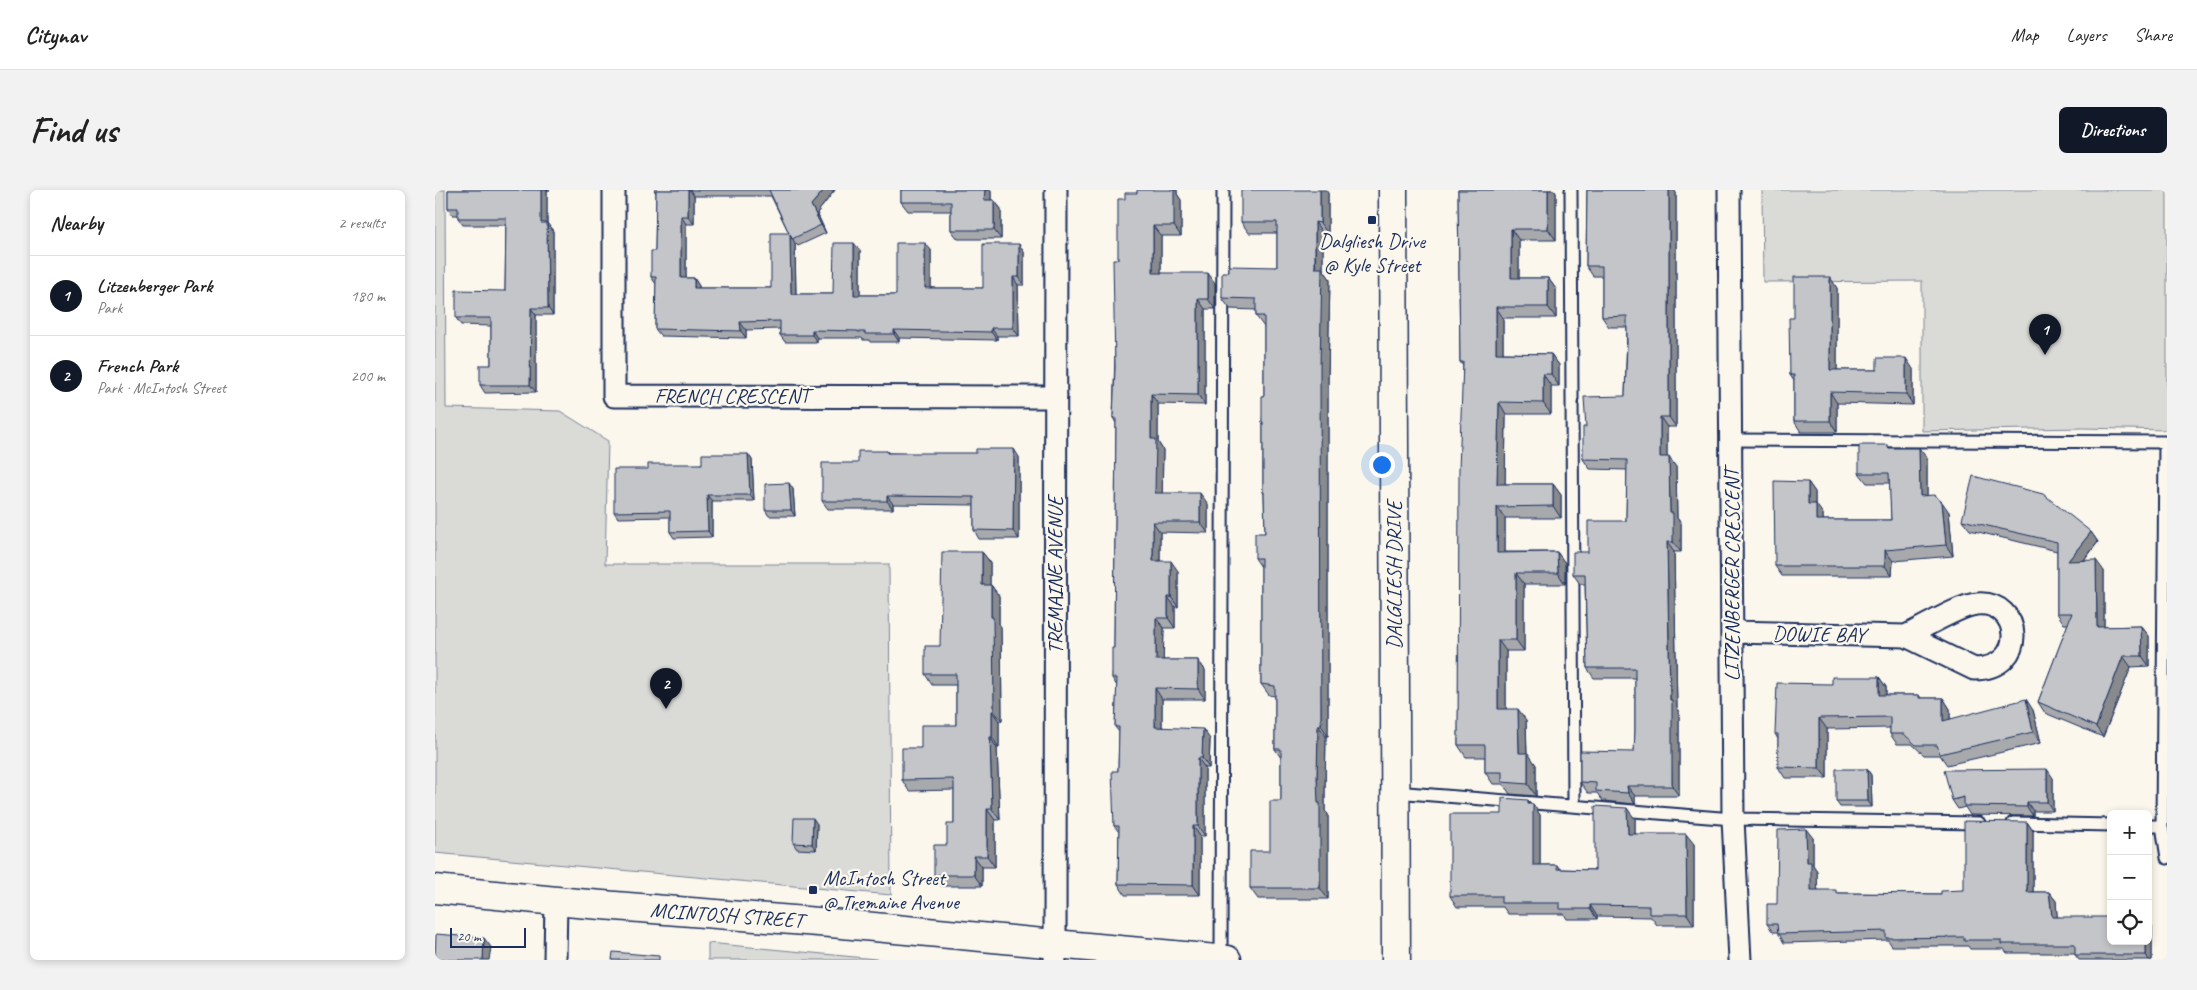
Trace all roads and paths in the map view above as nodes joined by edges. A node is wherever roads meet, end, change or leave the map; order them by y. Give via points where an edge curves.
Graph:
1 (614, 190) edge
2 (1056, 190) edge
3 (1223, 190) edge
4 (1393, 190) edge
5 (1571, 190) edge
6 (1729, 190) edge
7 (1056, 397) junction
8 (1731, 440) junction
9 (1732, 632) junction
10 (1906, 636) dead end
11 (1395, 792) junction
12 (1574, 805) junction
13 (1733, 819) junction
14 (2107, 825) edge
15 (2152, 826) edge
16 (2162, 826) junction
17 (2167, 858) edge
18 (435, 890) edge
19 (556, 901) junction
20 (1055, 952) edge
21 (555, 960) edge
22 (1223, 960) edge
23 (1396, 960) edge
24 (1740, 960) edge

1 - 7 street, FRENCH CRESCENT via 614,396
2 - 7 street, TREMAINE AVENUE
3 - 22 lane
4 - 11 street, DALGLIESH DRIVE
5 - 12 lane
6 - 8 street, LITZENBERGER CRESCENT
7 - 20 street, TREMAINE AVENUE
8 - 9 street, LITZENBERGER CRESCENT
8 - 16 lane via 2165,442
9 - 10 street, DOWIE BAY
9 - 13 street, LITZENBERGER CRESCENT
11 - 12 lane
11 - 23 street, DALGLIESH DRIVE
12 - 13 lane
13 - 14 lane
13 - 24 street, LITZENBERGER CRESCENT
15 - 16 lane
16 - 17 lane
18 - 19 street, MCINTOSH STREET
19 - 20 street, MCINTOSH STREET via 831,923
19 - 21 street
20 - 22 street, MCINTOSH STREET

